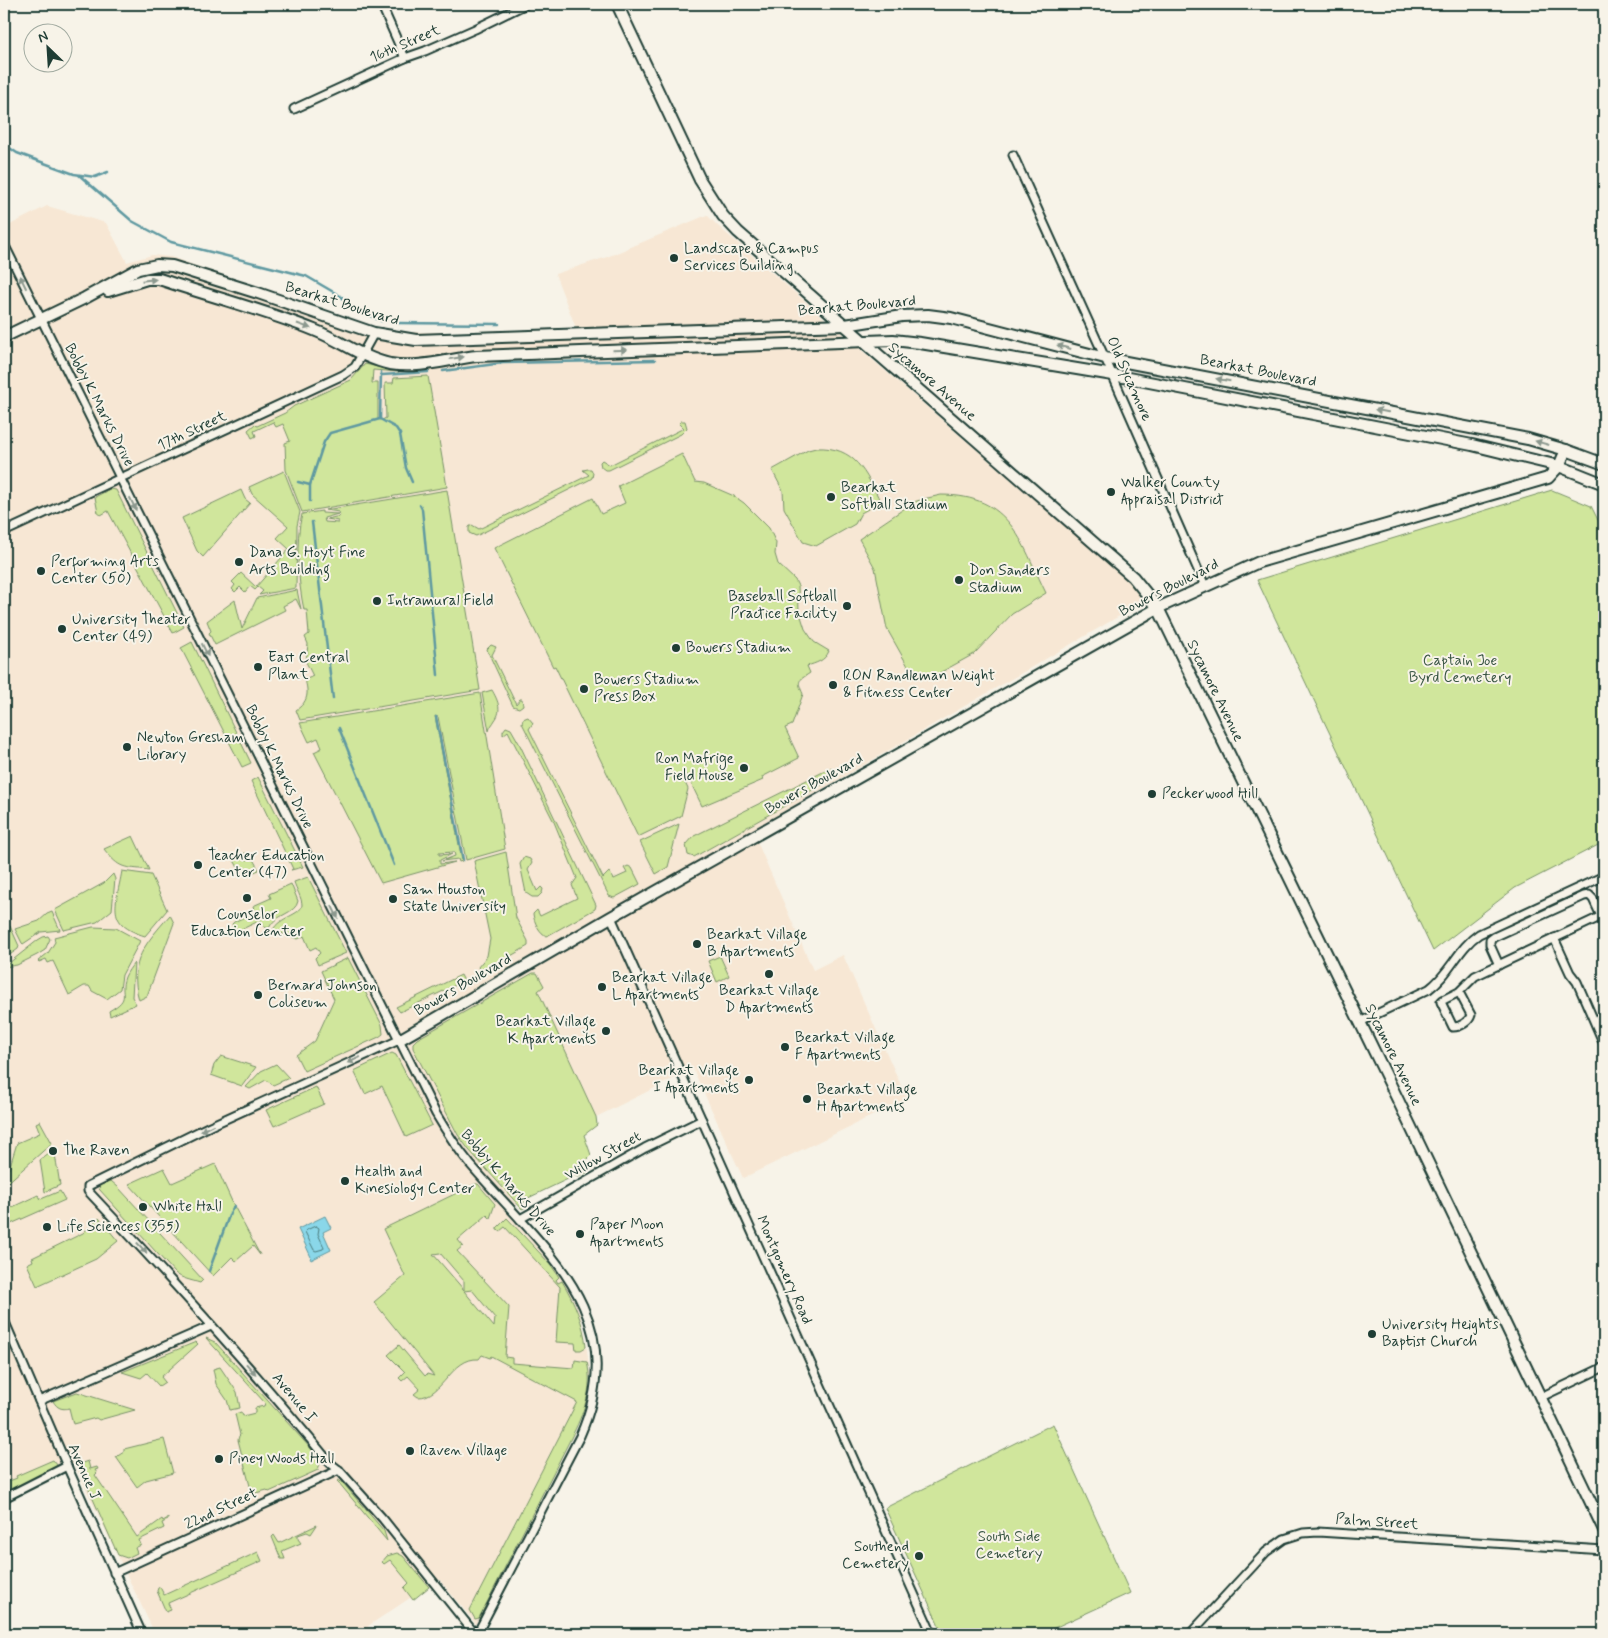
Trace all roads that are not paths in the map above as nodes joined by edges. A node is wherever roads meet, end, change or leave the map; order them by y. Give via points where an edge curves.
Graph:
1 (381, 4) edge
2 (526, 4) edge
3 (617, 4) edge
4 (405, 58) junction
5 (294, 110) dead end
6 (1012, 154) dead end
7 (4, 244) edge
8 (86, 298) junction
9 (41, 320) junction
10 (845, 325) junction
11 (374, 333) junction
12 (4, 337) edge
13 (862, 341) junction
14 (362, 354) junction
15 (1105, 358) junction
16 (1113, 375) junction
17 (1566, 450) junction
18 (1604, 464) edge
19 (1559, 466) junction
20 (121, 479) junction
21 (1604, 484) edge
22 (4, 532) edge
23 (1206, 586) junction
24 (1158, 608) junction
25 (1604, 876) edge
26 (1603, 916) edge
27 (610, 917) junction
28 (1554, 938) junction
29 (1498, 965) junction
30 (1459, 992) junction
31 (1360, 1022) junction
32 (399, 1040) junction
33 (1604, 1044) edge
34 (702, 1120) junction
35 (88, 1186) joint
36 (520, 1219) junction
37 (4, 1320) edge
38 (212, 1326) junction
39 (1604, 1367) edge
40 (1541, 1397) junction
41 (39, 1401) junction
42 (67, 1466) junction
43 (339, 1470) junction
44 (4, 1498) edge
45 (1604, 1530) edge
46 (1604, 1550) edge
47 (114, 1573) junction
48 (142, 1634) edge
49 (476, 1634) edge
50 (932, 1634) edge
51 (1190, 1634) edge

1 - 4 street
2 - 4 street, 16th Street via 475,30
3 - 10 street, Sycamore Avenue via 700,180 719,211 738,232
4 - 5 street, 16th Street
6 - 15 street, Old Sycamore
9 -> 7 street, Bobby K Marks Drive
8 - 9 street, Bearkat Boulevard
8 - 11 street, Bearkat Boulevard via 138,270 157,265 172,266
8 -> 14 street, Bearkat Boulevard via 147,279 159,279 315,330
9 - 12 street, Bearkat Boulevard
9 - 20 street, Bobby K Marks Drive
10 - 11 street, Bearkat Boulevard via 438,340 394,338
10 - 13 street, Sycamore Avenue
15 -> 10 street, Bearkat Boulevard via 974,323 928,315
11 - 14 street, 17th Street
14 -> 13 street, Bearkat Boulevard via 390,364 407,365 477,356
13 - 16 street, Bearkat Boulevard via 920,343
13 - 24 street, Sycamore Avenue via 1133,577
14 - 20 street, 17th Street via 343,376
15 - 16 street, Old Sycamore
17 -> 15 street, Bearkat Boulevard via 1528,439
16 - 19 street, Bearkat Boulevard via 1472,445
16 - 23 street, Old Sycamore
17 - 18 street, Bearkat Boulevard
17 - 19 street, Bowers Boulevard
19 - 21 street, Bearkat Boulevard
19 - 23 street, Bowers Boulevard via 1548,478 1284,554
20 - 22 street, 17th Street
20 -> 32 street, Bobby K Marks Drive
23 - 24 street, Bowers Boulevard
24 - 27 street, Bowers Boulevard
24 - 31 street, Sycamore Avenue
25 - 31 street via 1471,939 1438,983
26 - 28 street
26 - 29 street via 1589,895 1503,933 1490,940
27 - 32 street, Bowers Boulevard
27 - 34 street, Montgomery Road
28 - 29 street
28 - 33 street
29 - 30 street via 1475,976
30 - 30 street via 1471,1015 1469,1021 1453,1027 1441,1002
31 - 40 street, Sycamore Avenue
32 -> 35 street, Bowers Boulevard
32 - 36 street, Bobby K Marks Drive via 451,1139
34 - 36 street, Willow Street via 645,1148
34 - 50 street, Montgomery Road
35 -> 38 street, Avenue I via 88,1191
36 - 49 street, Bobby K Marks Drive via 552,1255 581,1299 595,1347 594,1395 580,1436
37 - 41 street, Avenue J
38 - 41 street
38 -> 43 street, Avenue I
39 - 40 street
40 - 45 street, Sycamore Avenue
41 - 42 street, Avenue J
42 - 44 street
42 - 47 street, Avenue J
43 - 47 street, 22nd Street
43 - 49 street, Avenue I
46 - 51 street, Palm Street via 1303,1533 1284,1539 1266,1552
47 - 48 street, Avenue J

